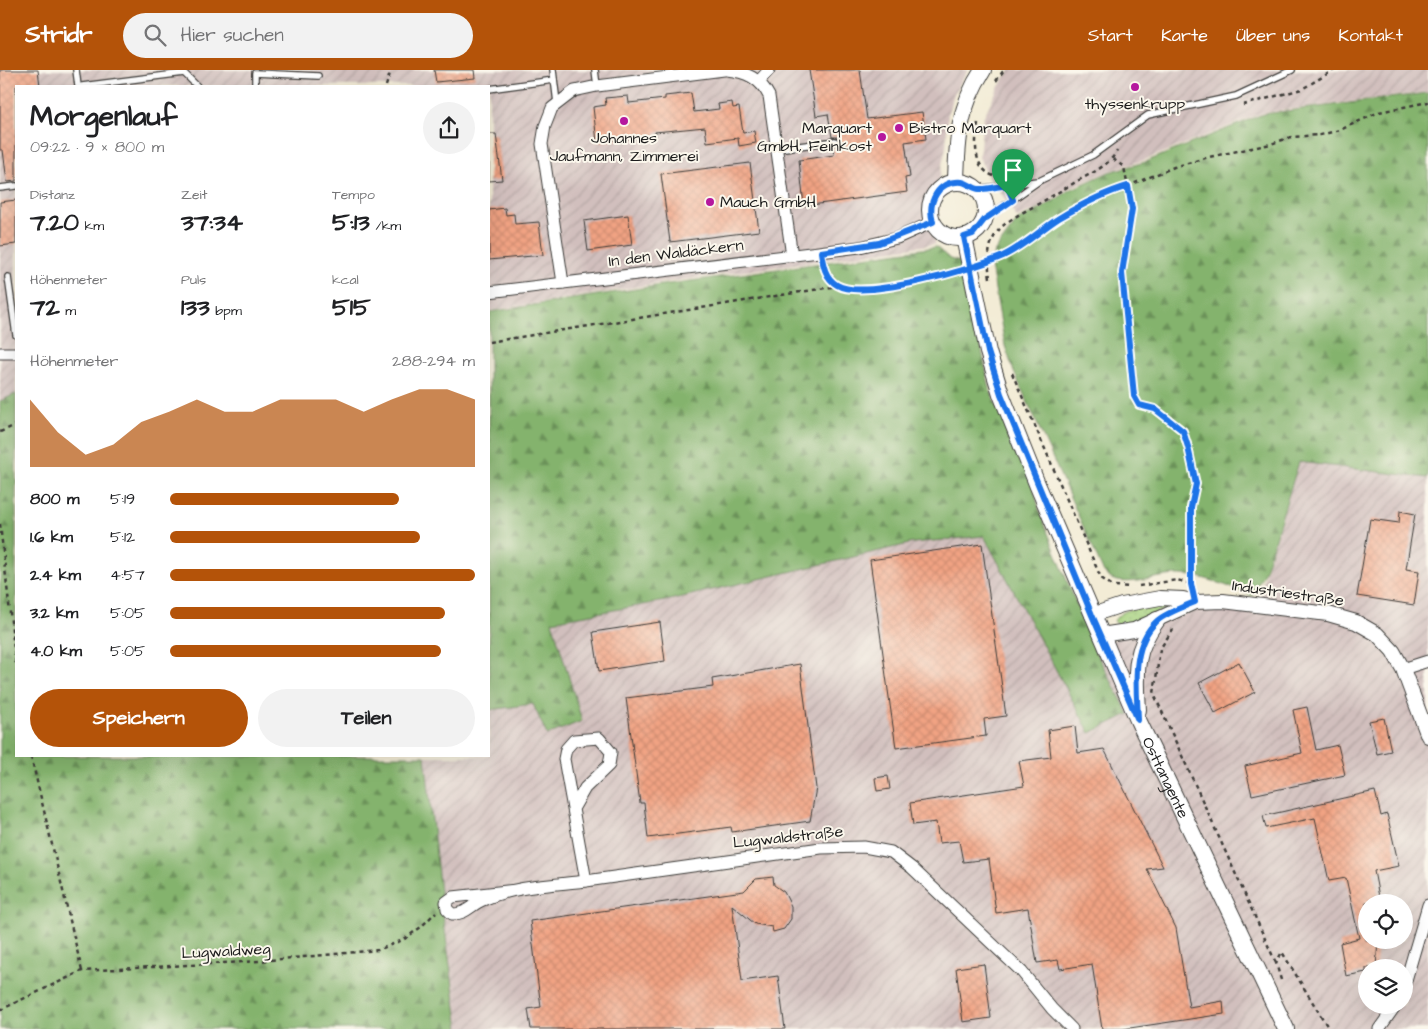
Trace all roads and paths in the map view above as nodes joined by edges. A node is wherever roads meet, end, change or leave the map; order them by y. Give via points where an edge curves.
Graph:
1 (76, 70) edge
2 (391, 70) edge
3 (553, 70) edge
4 (595, 70) edge
5 (726, 70) edge
6 (769, 70) edge
7 (983, 70) edge
8 (1004, 70) edge
9 (1292, 70) edge
10 (184, 72) edge
11 (318, 76) dead end
12 (554, 80) junction
13 (759, 81) junction
14 (78, 85) edge
15 (89, 85) edge
16 (196, 85) edge
17 (254, 85) edge
18 (386, 85) edge
19 (994, 85) dead end
20 (597, 86) junction
21 (490, 89) edge
22 (1428, 102) edge
23 (557, 103) junction
24 (979, 120) dead end
25 (835, 141) dead end
26 (778, 149) junction
27 (1039, 181) junction
28 (956, 182) junction
29 (1007, 185) junction
30 (15, 186) edge
31 (1128, 186) junction
32 (0, 188) edge
33 (978, 190) junction
34 (985, 219) junction
35 (933, 222) junction
36 (964, 237) junction
37 (821, 252) junction
38 (792, 256) junction
39 (990, 279) dead end
40 (0, 283) edge
41 (563, 283) junction
42 (838, 286) junction
43 (490, 292) edge
44 (14, 310) edge
45 (15, 322) edge
46 (490, 342) edge
47 (15, 353) edge
48 (0, 354) edge
49 (1010, 370) dead end
50 (15, 425) edge
51 (0, 432) edge
52 (0, 524) edge
53 (1191, 584) junction
54 (1195, 602) junction
55 (1092, 615) junction
56 (1157, 620) junction
57 (1177, 622) dead end
58 (1101, 635) junction
59 (15, 657) edge
60 (1428, 660) edge
61 (1403, 669) junction
62 (1138, 720) junction
63 (1428, 736) edge
64 (31, 757) edge
65 (573, 809) junction
66 (586, 881) junction
67 (516, 890) junction
68 (446, 902) junction
69 (1428, 905) edge
70 (1412, 959) edge
71 (1276, 963) junction
72 (82, 970) junction
73 (1282, 982) dead end
74 (0, 1010) edge
75 (1390, 1014) edge
76 (1072, 1029) edge
77 (1286, 1029) edge
78 (1329, 1029) edge
79 (1379, 1029) edge

1 - 14 lane
2 - 18 path
3 - 12 lane
4 - 20 lane
5 - 13 street via 750,75
5 - 20 street
6 - 13 street
7 - 28 main road via 966,100 959,124
8 - 19 path
9 - 27 lane via 1236,96 1148,115 1093,155
10 - 15 lane
10 - 16 lane
11 - 17 lane via 255,73
12 - 21 lane
12 - 23 lane
13 - 26 street via 769,96
20 - 23 street via 574,91
22 - 31 path via 1379,112 1340,130 1320,135 1292,137 1200,159
23 - 41 street via 548,116 542,144
24 - 29 path via 976,142 980,164 985,172
25 - 26 lane
26 - 38 street
27 - 29 lane
27 - 34 lane
28 - 33 main road
28 - 35 main road via 935,194 931,203
29 - 33 lane
30 - 32 lane
31 - 39 path via 1124,167 1113,159 1009,219 993,239 987,254
31 - 42 path, bridge via 1074,210 1002,256 912,283 859,291
31 - 53 path via 1132,209 1122,273 1134,396 1139,405 1155,409 1183,431 1188,447 1196,484 1191,507
33 - 34 main road via 985,202
34 - 36 main road via 973,234
35 - 36 main road via 942,233
35 - 37 street, In den Waldäckern via 879,243
36 - 55 main road, Osttangente via 988,352 1001,394
37 - 38 street, In den Waldäckern
37 - 42 path via 825,271
38 - 41 street, In den Waldäckern
40 - 44 lane via 8,280
41 - 43 street, In den Waldäckern
42 - 46 path
44 - 45 lane
47 - 48 street
49 - 53 path via 1101,578 1121,588 1177,580
50 - 51 path
52 - 59 path
53 - 54 path
54 - 55 street, Industriestraße via 1160,598
54 - 56 street, Industriestraße
54 - 61 street, Industriestraße via 1223,601 1328,614 1356,622 1377,634 1393,650
55 - 58 main road, Osttangente
56 - 58 street, Industriestraße via 1134,630
56 - 62 main road via 1138,653
57 - 71 path via 1160,650 1154,694
58 - 62 main road, Osttangente
60 - 61 street
61 - 63 street, Industriestraße
62 - 77 main road, Osttangente
64 - 72 path
65 - 65 street via 564,759 566,749 574,740 599,738 611,752 609,765 585,788
65 - 66 street
66 - 67 street, Lugwaldstraße
66 - 76 street, Lugwaldstraße via 821,848 864,847 891,852 1022,972
67 - 68 street, Lugwaldstraße via 453,897
67 - 68 street, Lugwaldstraße via 483,900 460,915 452,914
68 - 72 path, Lugwaldweg via 409,936 378,950
69 - 70 street
71 - 73 path
71 - 78 path via 1282,952
72 - 74 path, Lugwaldweg
75 - 79 street

